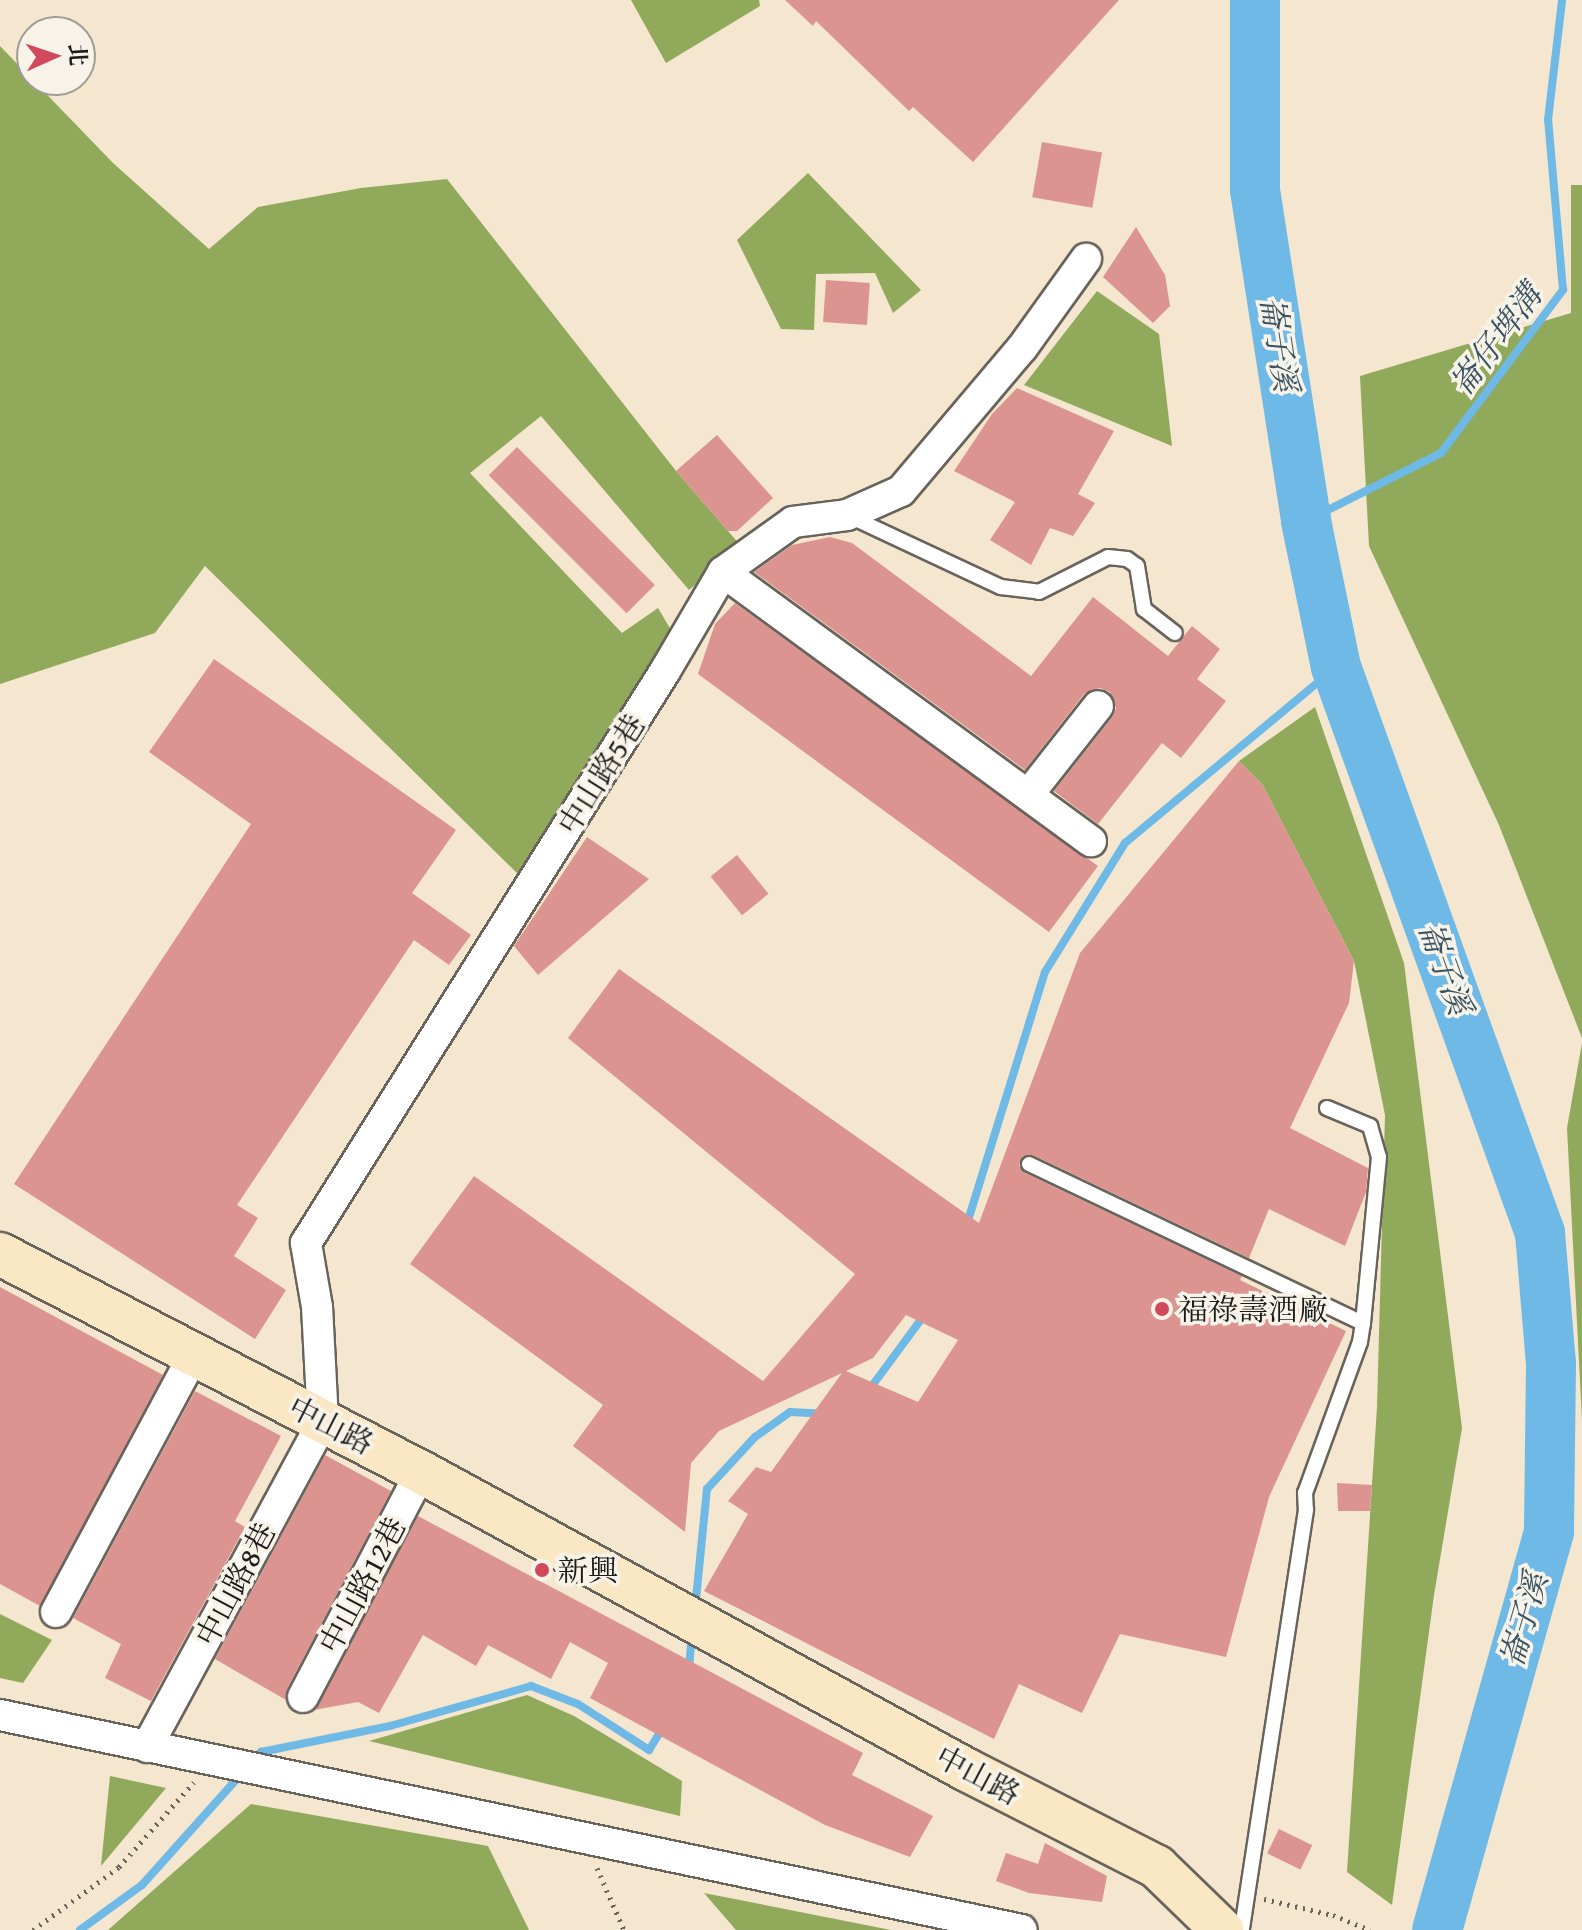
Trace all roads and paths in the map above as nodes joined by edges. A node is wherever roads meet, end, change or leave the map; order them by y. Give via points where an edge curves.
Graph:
1 (1086, 259) dead end
2 (847, 515) junction
3 (723, 572) junction
4 (1175, 633) dead end
5 (1098, 706) dead end
6 (1028, 795) junction
7 (1091, 841) dead end
8 (1327, 1108) dead end
9 (1029, 1164) dead end
10 (4, 1265) edge
11 (1363, 1323) junction
12 (194, 1355) junction
13 (323, 1421) junction
14 (421, 1472) junction
15 (56, 1612) dead end
16 (303, 1697) dead end
17 (0, 1715) edge
18 (147, 1747) junction
19 (213, 1760) junction
20 (583, 1838) junction
21 (1248, 1895) junction
22 (33, 1930) edge
23 (624, 1930) edge
24 (1022, 1930) edge
25 (1222, 1930) edge
26 (1242, 1930) edge
27 (1370, 1930) edge

1 - 2 street, 中山路5巷 via 1022,348 901,491
2 - 3 street, 中山路5巷 via 793,522
2 - 4 lane via 1001,587 1039,592 1108,557 1127,559 1137,566 1144,609
3 - 6 street
3 - 13 street, 中山路5巷 via 306,1243 317,1307
5 - 6 street
6 - 7 street
8 - 11 lane via 1370,1126 1379,1157
9 - 11 lane
10 - 12 main road, 中山路
11 - 21 lane via 1305,1493
12 - 13 main road, 中山路
12 - 15 street
13 - 14 main road, 中山路
13 - 18 street, 中山路8巷
14 - 16 street, 中山路12巷
14 - 25 main road, 中山路 via 967,1770 1157,1867
17 - 18 street
18 - 19 street
19 - 20 street
19 - 22 path via 119,1867
20 - 23 path
20 - 24 street
21 - 26 lane
21 - 27 path via 1333,1915

